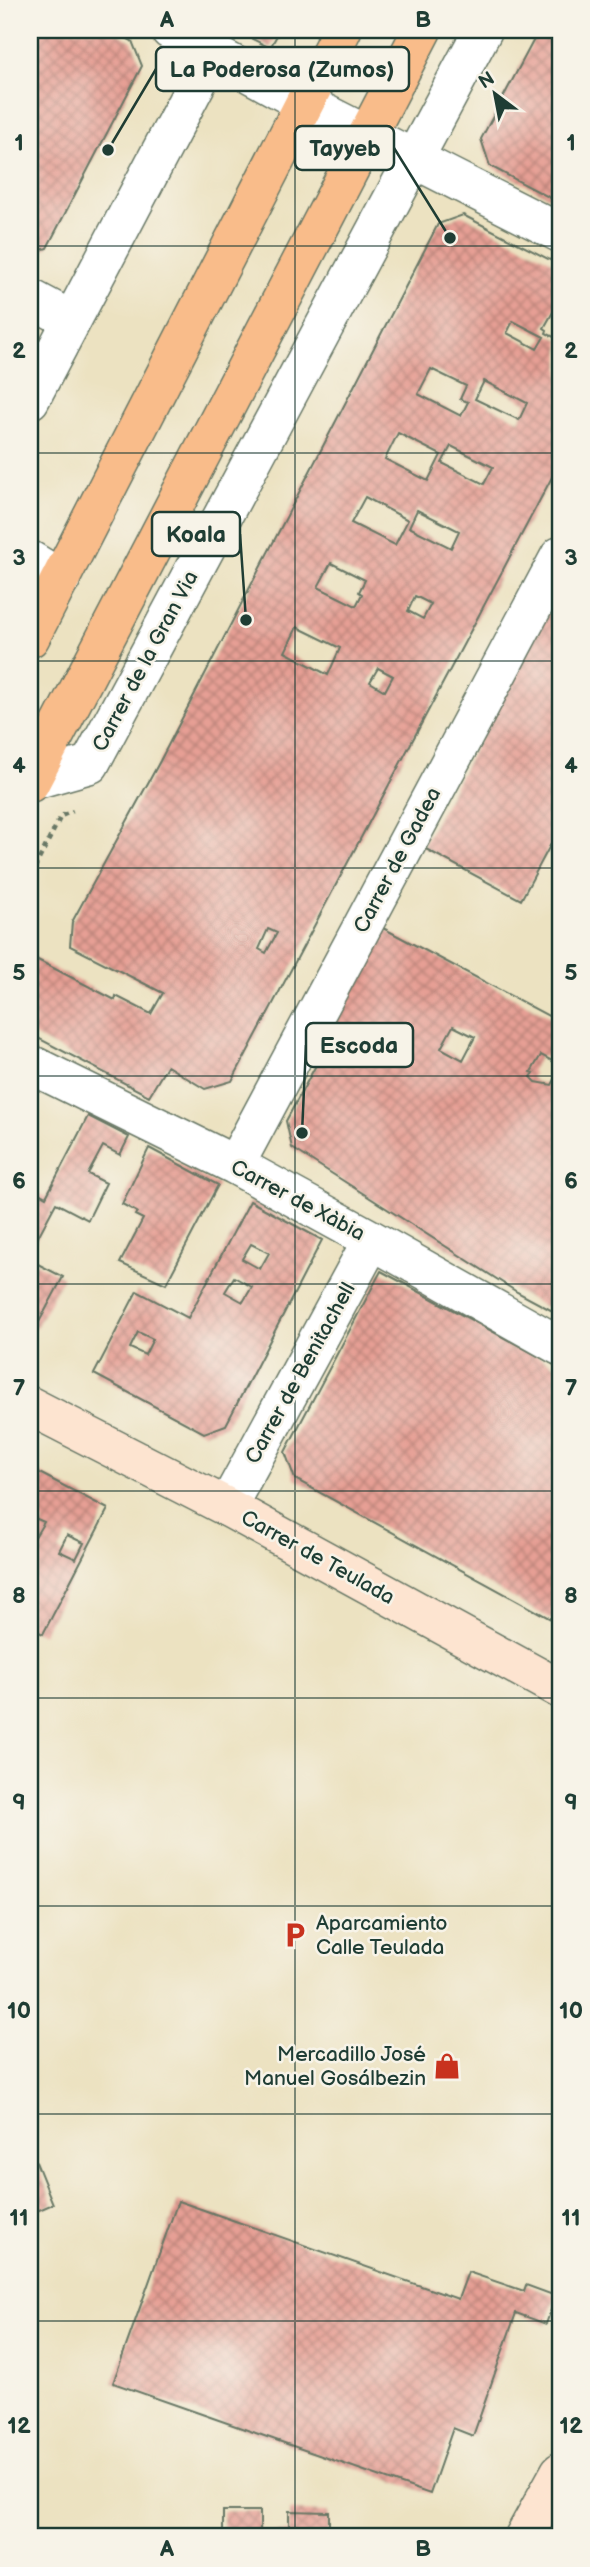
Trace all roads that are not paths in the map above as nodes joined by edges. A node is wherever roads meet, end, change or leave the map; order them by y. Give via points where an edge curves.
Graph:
1 (170, 30) edge
2 (342, 30) edge
3 (422, 30) edge
4 (483, 30) edge
5 (212, 54) junction
6 (304, 103) junction
7 (367, 134) junction
8 (416, 158) junction
9 (560, 233) edge
10 (30, 298) edge
11 (71, 320) junction
12 (30, 400) edge
13 (560, 556) edge
14 (46, 570) edge
15 (30, 638) edge
16 (30, 782) edge
17 (30, 1064) edge
18 (235, 1166) junction
19 (372, 1240) junction
20 (560, 1346) edge
21 (30, 1406) edge
22 (30, 1419) edge
23 (74, 1429) junction
24 (227, 1507) junction
25 (560, 1689) edge
26 (560, 2472) edge
27 (524, 2537) edge

1 - 5 street
2 - 6 main road
3 - 7 main road, Carrer de la Gran Via
4 - 8 street, Carrer de la Gran Via
5 - 6 street
5 - 11 street
6 - 7 street
6 - 14 main road
7 - 8 street
7 - 16 main road, Carrer de la Gran Via
8 - 9 street
8 - 16 street, Carrer de la Gran Via via 90,764
10 - 11 street
11 - 12 street
13 - 18 street, Carrer de Gadea
14 - 15 main road
17 - 18 street, Carrer de Xàbia
18 - 19 street, Carrer de Xàbia
19 - 20 street, Carrer de Xàbia
19 - 24 street, Carrer de Benitachell
21 - 23 street, Carrer de Teulada
22 - 23 street, Carrer de Teulada
23 - 24 street, Carrer de Teulada
24 - 25 street, Carrer de Teulada
26 - 27 street

